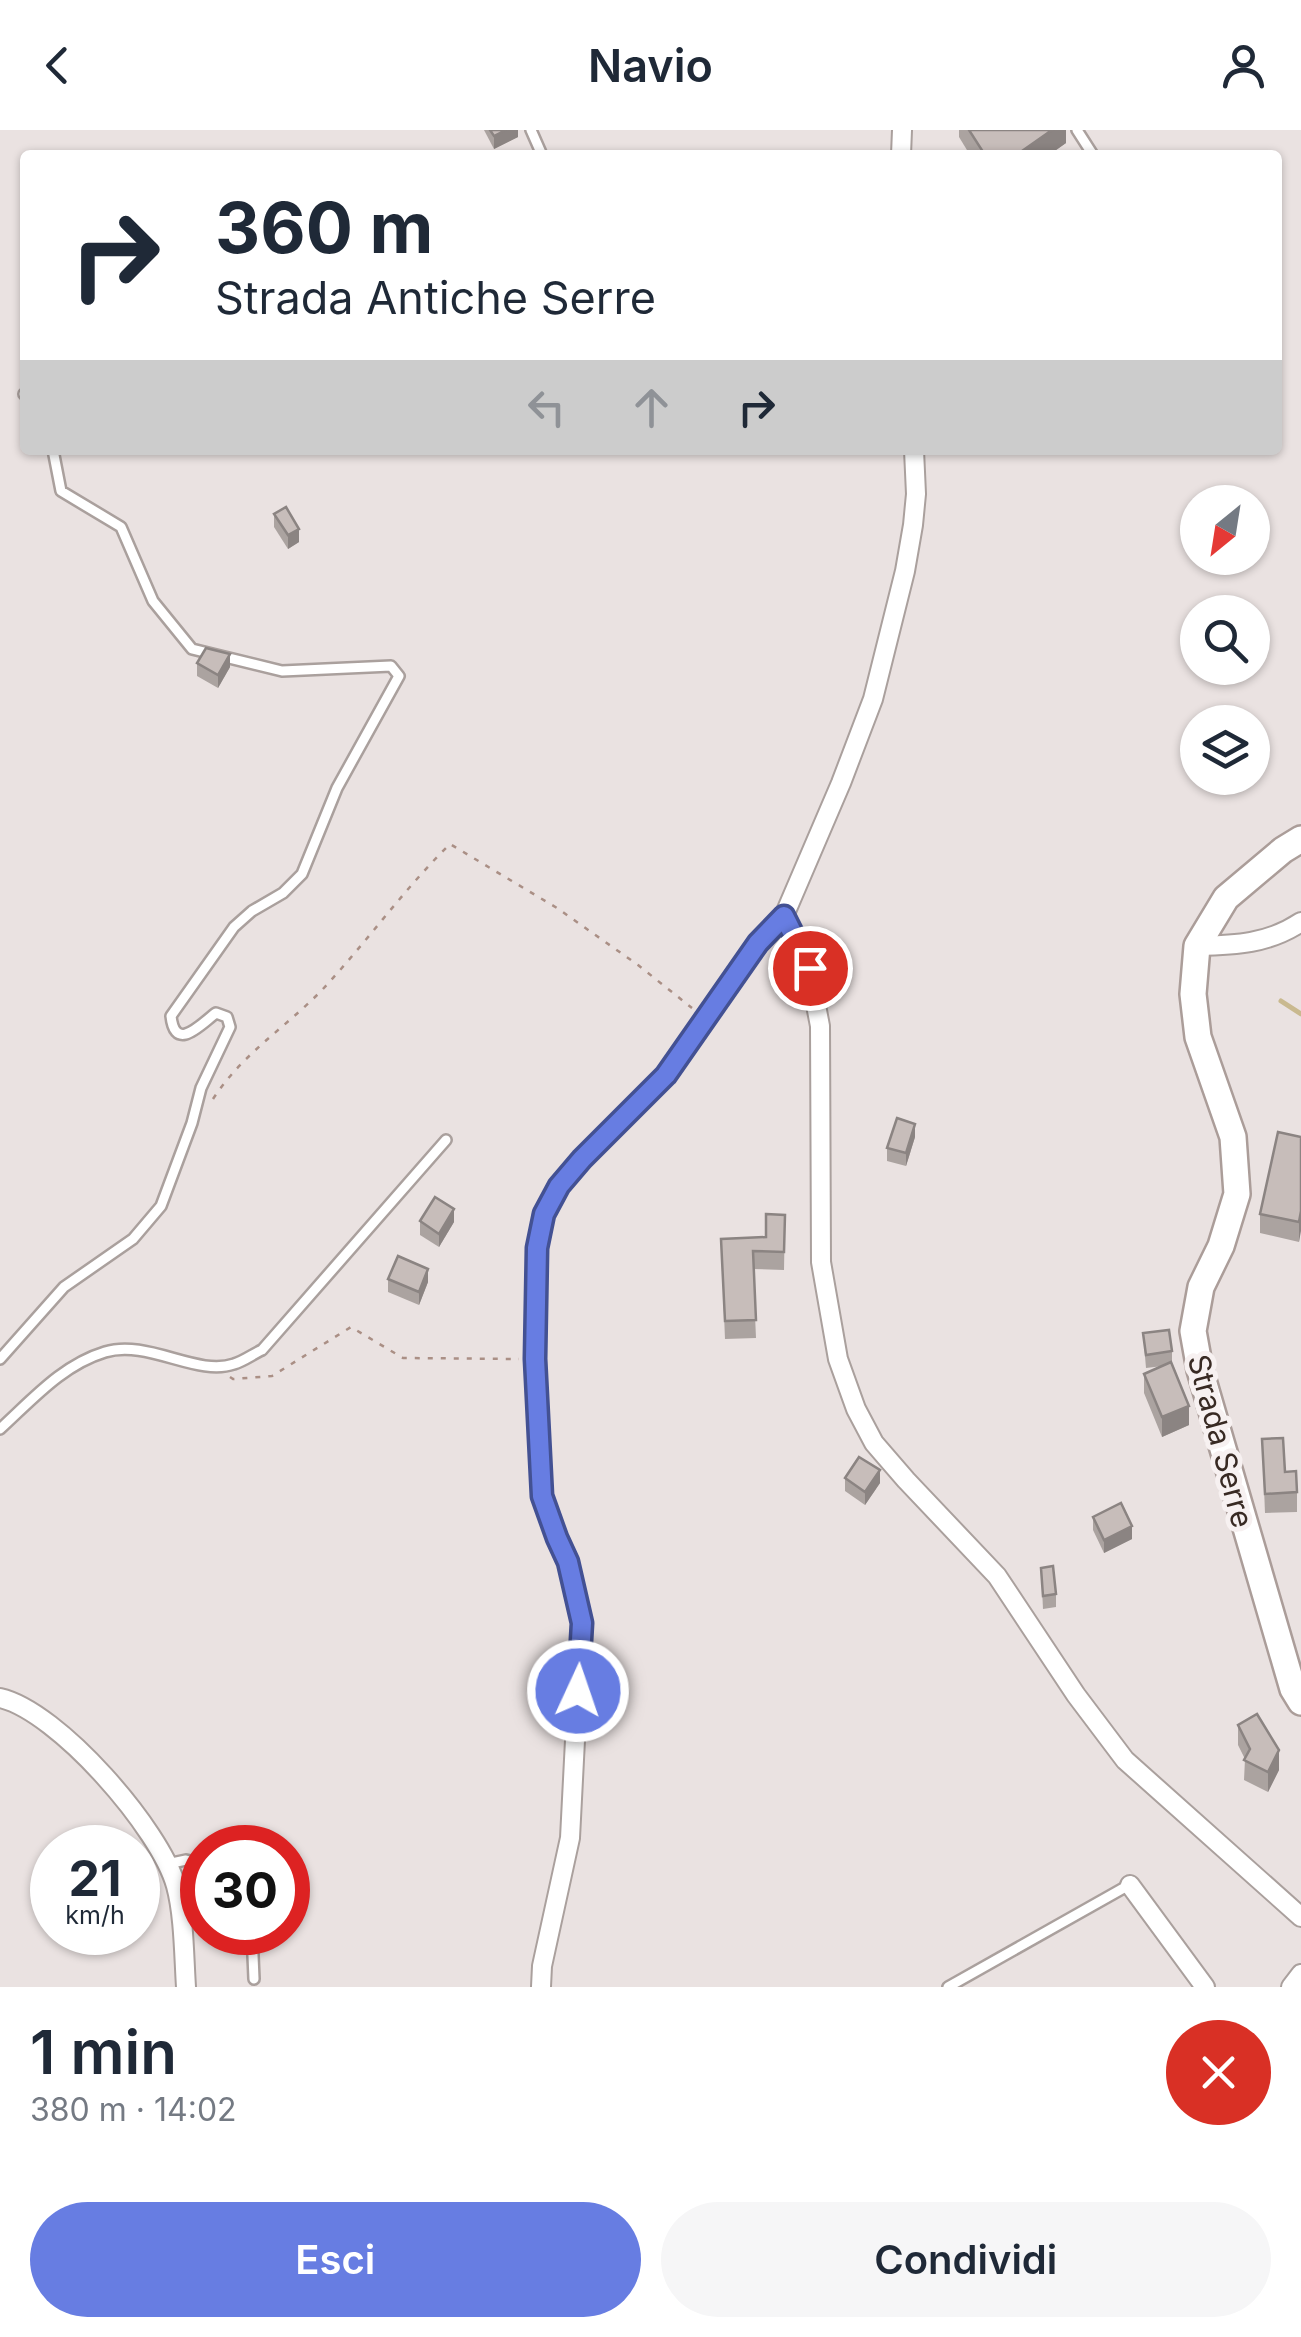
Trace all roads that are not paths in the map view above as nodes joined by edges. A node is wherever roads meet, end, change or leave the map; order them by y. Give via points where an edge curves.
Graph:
1 (54, 455) edge
2 (914, 455) edge
3 (1301, 839) edge
4 (784, 916) junction
5 (1301, 922) edge
6 (1197, 946) junction
7 (446, 1140) dead end
8 (0, 1359) edge
9 (0, 1430) edge
10 (0, 1698) edge
11 (1301, 1702) edge
12 (180, 1861) edge
13 (167, 1864) junction
14 (1130, 1885) joint
15 (1301, 1917) edge
16 (253, 1955) edge
17 (1301, 1974) edge
18 (254, 1979) dead end
19 (1197, 1985) edge
20 (186, 1987) edge
21 (542, 1987) edge
22 (948, 1987) edge
23 (1291, 1987) edge

1 - 8 lane via 61,491 121,527 153,601 192,648 282,671 391,666 398,676 337,788 302,874 234,927 172,1016 172,1026 185,1034 216,1014 230,1023 161,1206 133,1239 64,1287
2 - 4 street via 913,525 873,698
3 - 6 main road, Strada Serre via 1226,898
4 - 15 street via 810,968 820,1026 821,1262 838,1359 856,1409 906,1480 998,1576 1124,1760
4 - 21 street via 666,1075 582,1159 544,1214 535,1359 542,1496 582,1623 570,1838
5 - 6 street via 1237,945
6 - 11 main road, Strada Serre via 1192,994 1198,1037 1233,1137 1237,1194 1201,1286 1193,1331 1261,1585
7 - 9 lane via 262,1350 232,1366 108,1350 64,1370
10 - 13 street via 34,1713 104,1776 152,1834
12 - 13 lane
13 - 20 street via 176,1886
14 - 19 street
14 - 22 lane
16 - 18 lane
17 - 23 street

